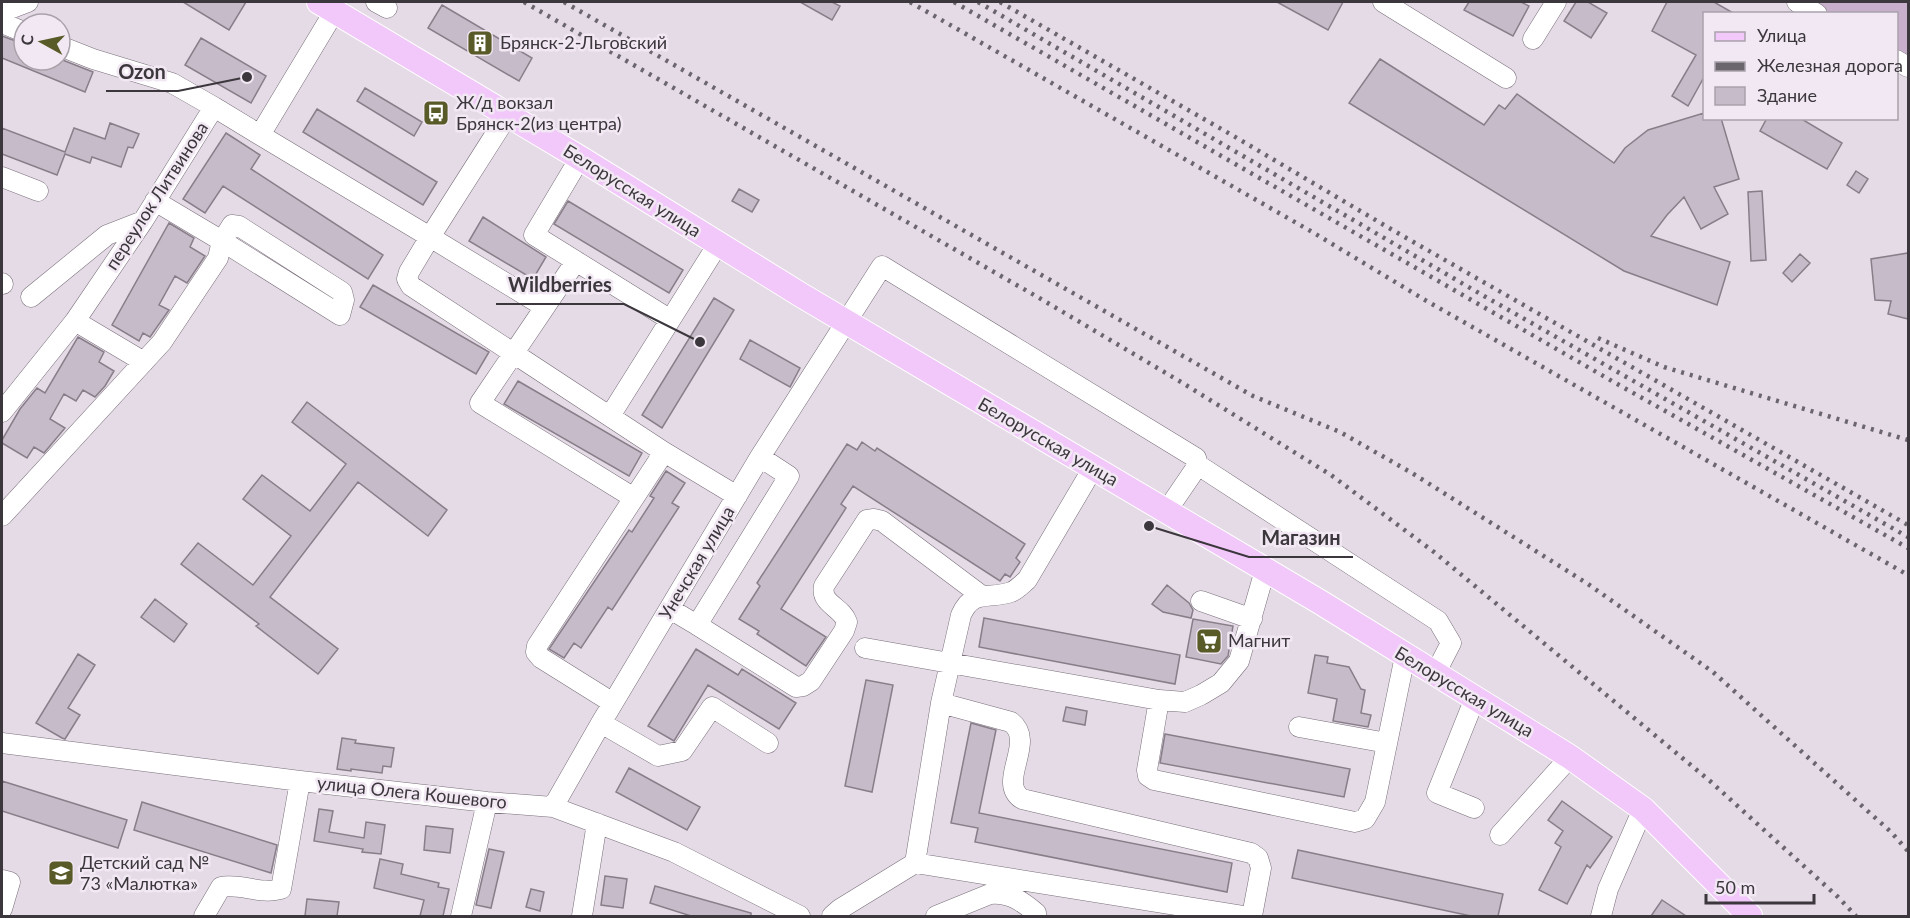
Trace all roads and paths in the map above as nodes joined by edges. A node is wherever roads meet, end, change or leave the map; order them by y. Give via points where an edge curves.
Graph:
1 (28, 2) edge
2 (1383, 2) edge
3 (1556, 2) edge
4 (1797, 2) edge
5 (327, 7) edge
6 (2, 12) edge
7 (1814, 12) edge
8 (1533, 39) dead end
9 (72, 51) edge
10 (1506, 78) dead end
11 (214, 107) junction
12 (507, 116) junction
13 (260, 135) junction
14 (580, 158) junction
15 (2, 177) edge
16 (38, 191) dead end
17 (155, 201) junction
18 (143, 221) junction
19 (430, 237) junction
20 (222, 241) junction
21 (718, 244) junction
22 (576, 261) junction
23 (31, 297) dead end
24 (545, 307) junction
25 (669, 319) junction
26 (75, 321) junction
27 (846, 322) junction
28 (514, 353) junction
29 (144, 362) junction
30 (2, 412) edge
31 (610, 416) junction
32 (664, 452) junction
33 (760, 457) junction
34 (1198, 465) junction
35 (1093, 468) junction
36 (737, 496) junction
37 (634, 498) junction
38 (1166, 512) junction
39 (2, 516) edge
40 (1265, 570) junction
41 (982, 596) junction
42 (1201, 601) dead end
43 (670, 609) junction
44 (1252, 619) junction
45 (697, 625) junction
46 (865, 648) dead end
47 (1405, 656) junction
48 (950, 662) junction
49 (1435, 674) junction
50 (1475, 698) junction
51 (1159, 700) junction
52 (613, 703) junction
53 (941, 703) junction
54 (601, 723) junction
55 (1299, 727) dead end
56 (2, 743) edge
57 (768, 743) dead end
58 (1387, 743) junction
59 (1570, 757) junction
60 (300, 781) junction
61 (487, 802) junction
62 (553, 807) junction
63 (1474, 808) dead end
64 (1643, 809) junction
65 (597, 823) junction
66 (1500, 835) dead end
67 (915, 863) junction
68 (2, 880) edge
69 (2, 909) edge
70 (204, 916) edge
71 (461, 916) edge
72 (582, 916) edge
73 (799, 916) edge
74 (832, 916) edge
75 (936, 916) edge
76 (1036, 916) edge
77 (1244, 916) edge
78 (1252, 916) edge
79 (1601, 916) edge
80 (1750, 916) edge

1 - 6 street
2 - 10 street
3 - 8 street
4 - 7 street
5 - 12 main road, Белорусская улица
5 - 13 street
9 - 11 street via 172,83
11 - 13 street, переулок Литвинова
11 - 17 street, переулок Литвинова
12 - 14 main road, Белорусская улица
12 - 19 street
13 - 19 street, переулок Литвинова
14 - 21 main road, Белорусская улица
14 - 22 street via 534,235
15 - 16 street
17 - 18 street, переулок Литвинова
17 - 20 street
18 - 23 street via 107,235
18 - 26 street, переулок Литвинова
19 - 24 street, переулок Литвинова
19 - 28 street via 409,272 411,286
20 - 20 street via 232,225 249,232 342,292 340,315
20 - 29 street via 218,258 162,342
21 - 25 street
21 - 27 main road, Белорусская улица
22 - 24 street
22 - 25 street
24 - 28 street
25 - 31 street
26 - 29 street
26 - 30 street, переулок Литвинова
27 - 33 street, Унечская улица
27 - 34 street, Унечская улица via 882,266 1196,458
27 - 35 main road, Белорусская улица
28 - 31 street
28 - 37 street via 480,403
29 - 39 street
31 - 32 street
32 - 36 street
32 - 37 street
33 - 36 street, Унечская улица
33 - 45 street via 789,476
34 - 38 street
34 - 49 street via 1438,621 1452,643
35 - 38 main road, Белорусская улица
35 - 41 street via 1027,580 1011,592
36 - 43 street, Унечская улица
37 - 52 street via 536,652
38 - 40 main road, Белорусская улица
40 - 44 street
40 - 47 main road, Белорусская улица
41 - 45 street via 882,521 874,519 867,520 824,586 826,601 844,614 847,622 811,681 803,686 796,687
41 - 48 street via 972,600 961,615
42 - 44 street
43 - 45 street
43 - 52 street, Унечская улица
44 - 51 street via 1239,661 1221,683 1185,702
46 - 48 street
47 - 49 main road, Белорусская улица
47 - 58 street
48 - 51 street
48 - 53 street
49 - 50 main road, Белорусская улица
50 - 59 main road, Белорусская улица
50 - 63 street via 1437,793
51 - 58 street via 1148,770 1148,776 1154,780 1355,822 1365,819 1375,802
52 - 54 street, Унечская улица
53 - 67 street
53 - 78 street via 1018,727 1021,736 1012,787 1022,799 1251,853 1258,858 1261,868
54 - 57 street via 658,756 682,751 712,707
54 - 62 street, Унечская улица
55 - 58 street
56 - 60 street, улица Олега Кошевого
59 - 64 main road, Белорусская улица
59 - 66 street
60 - 61 street, улица Олега Кошевого
60 - 70 street via 281,889 269,893 230,885 221,887
61 - 62 street, улица Олега Кошевого
61 - 71 street
62 - 65 street, улица Олега Кошевого
64 - 79 street via 1608,889
64 - 80 main road, Белорусская улица
65 - 72 street
65 - 73 street, улица Олега Кошевого via 675,852
67 - 74 street
67 - 77 street
68 - 69 street via 10,882
75 - 76 street via 998,893 1022,902

